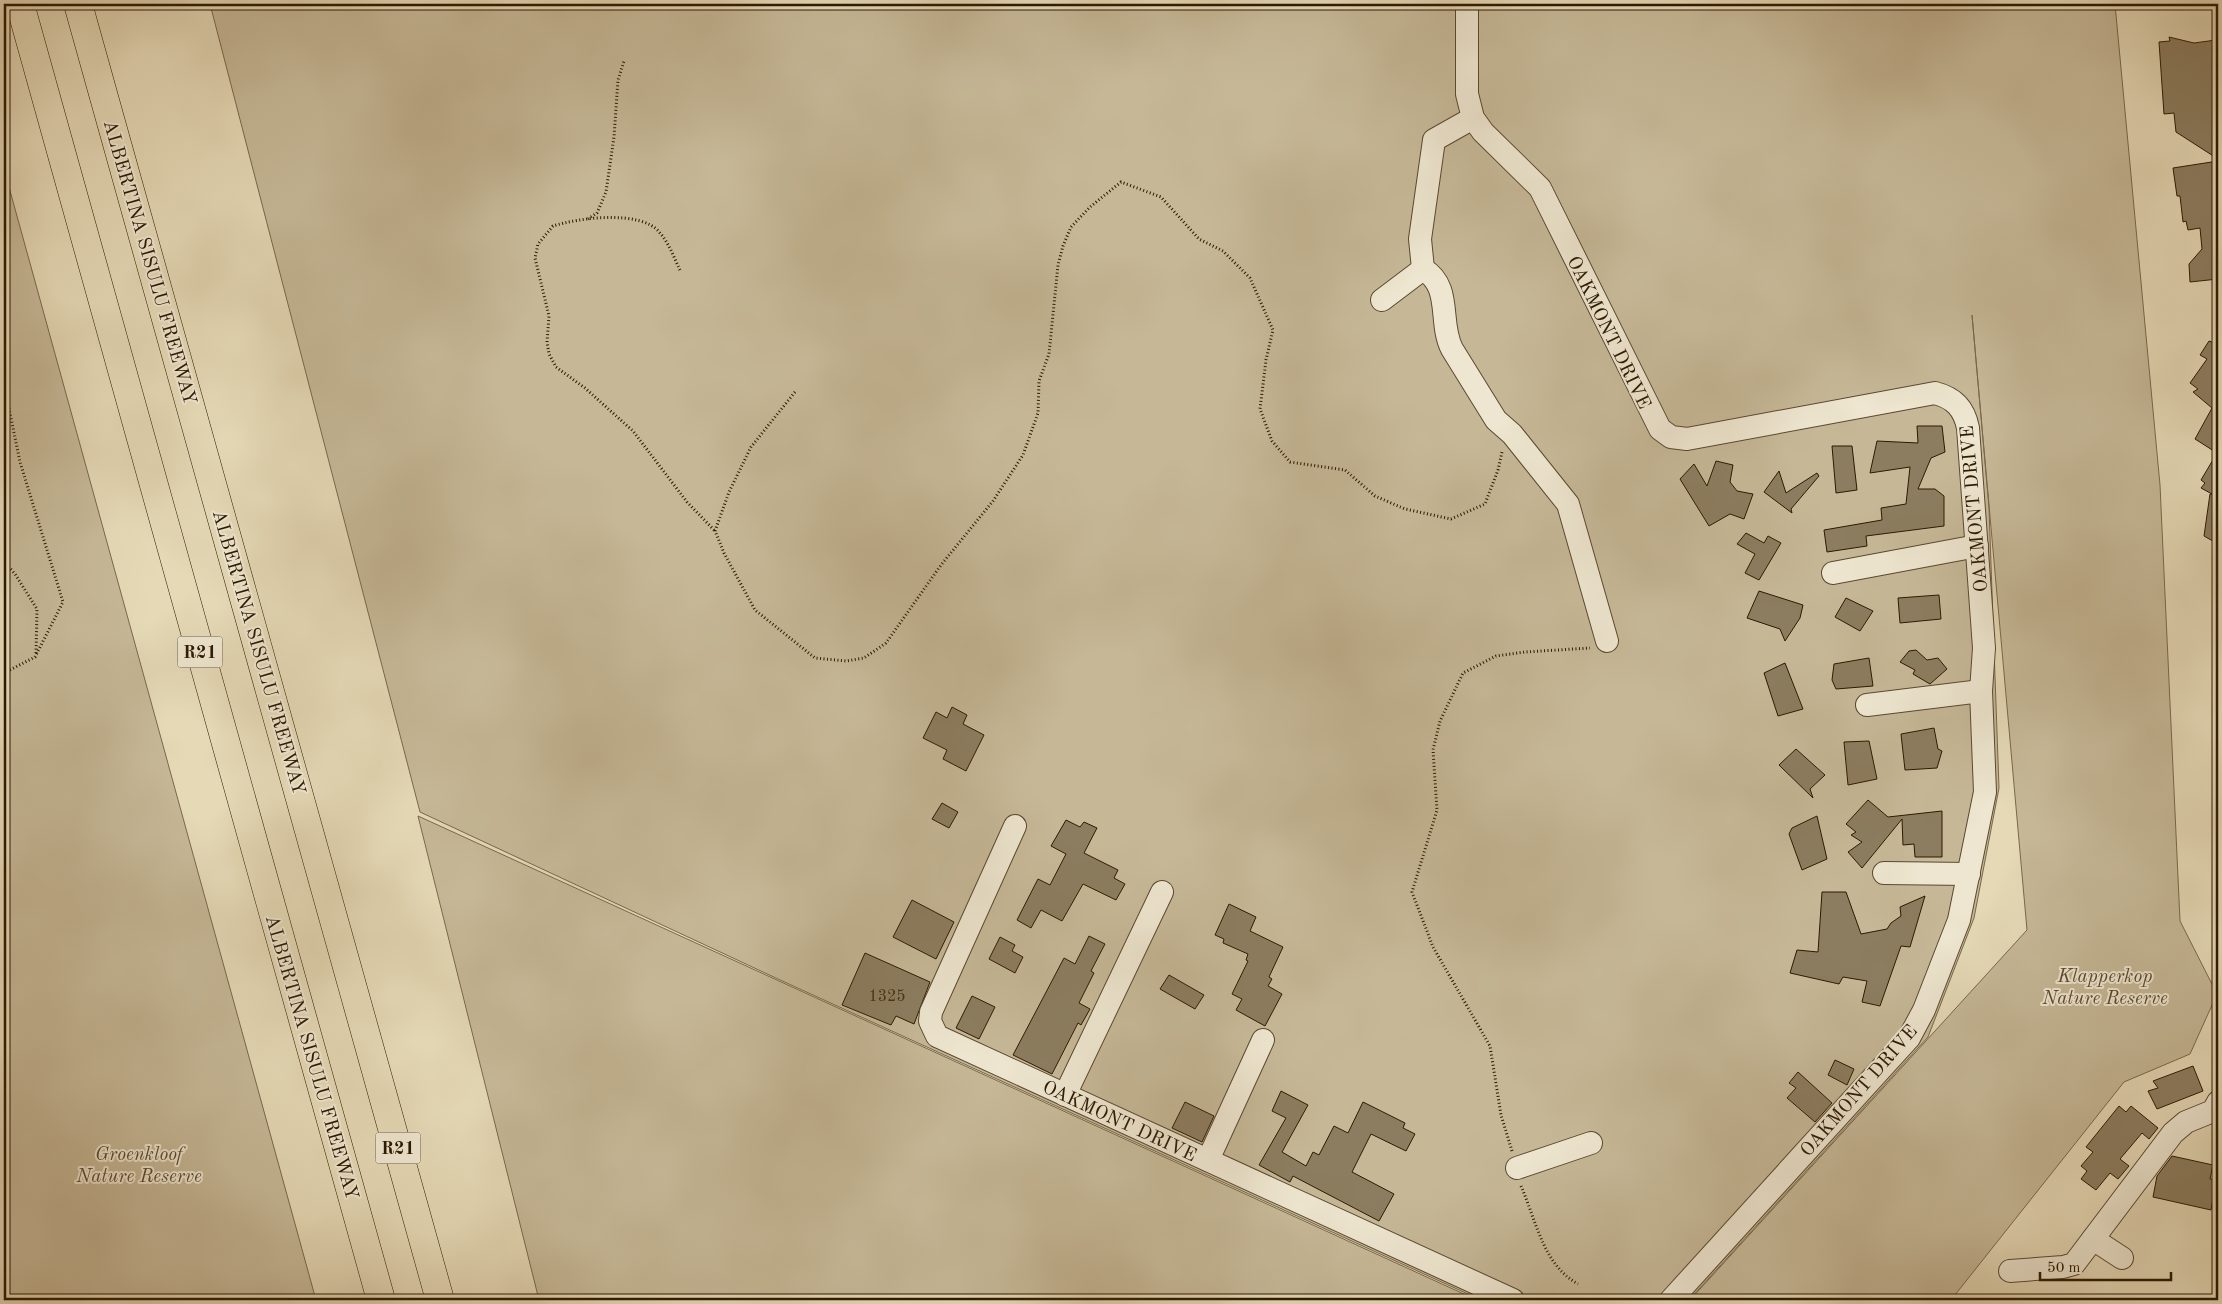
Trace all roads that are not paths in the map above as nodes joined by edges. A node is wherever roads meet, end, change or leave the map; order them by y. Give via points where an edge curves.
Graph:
1 (20, 4) edge
2 (78, 4) edge
3 (1467, 4) edge
4 (1473, 118) junction
5 (1423, 268) junction
6 (1382, 300) dead end
7 (1978, 546) junction
8 (1833, 573) dead end
9 (1607, 640) road end
10 (1981, 692) junction
11 (1866, 705) dead end
12 (1015, 826) dead end
13 (1884, 874) dead end
14 (1969, 874) junction
15 (1162, 892) dead end
16 (1264, 1040) dead end
17 (1065, 1095) junction
18 (2217, 1110) edge
19 (1591, 1143) dead end
20 (1208, 1160) junction
21 (1516, 1168) road end
22 (2093, 1240) junction
23 (2122, 1258) dead end
24 (2010, 1271) dead end
25 (381, 1300) edge
26 (440, 1300) edge
27 (1513, 1300) edge
28 (1671, 1300) edge

1 - 25 highway, ALBERTINA SISULU FREEWAY / R21
2 - 26 highway, ALBERTINA SISULU FREEWAY / R21
3 - 4 street, OAKMONT DRIVE via 1467,94
4 - 5 street via 1438,137 1433,144 1420,239
4 - 7 street, OAKMONT DRIVE via 1540,188 1660,429 1671,437 1687,439 1928,393 1943,395 1961,406 1966,419
5 - 6 street
5 - 9 street via 1443,293 1446,338 1496,420 1523,447 1568,504
7 - 8 street
7 - 10 street, OAKMONT DRIVE via 1984,648
10 - 11 street
10 - 14 street, OAKMONT DRIVE via 1985,792
12 - 17 street, OAKMONT DRIVE via 932,1007 930,1021 942,1040
13 - 14 street
14 - 28 street, OAKMONT DRIVE via 1959,920 1924,1010 1908,1038
15 - 17 street
16 - 20 street
17 - 20 street, OAKMONT DRIVE
18 - 22 street via 2186,1122 2173,1132
19 - 21 street
20 - 27 street, OAKMONT DRIVE
22 - 23 street
22 - 24 street via 2071,1266

